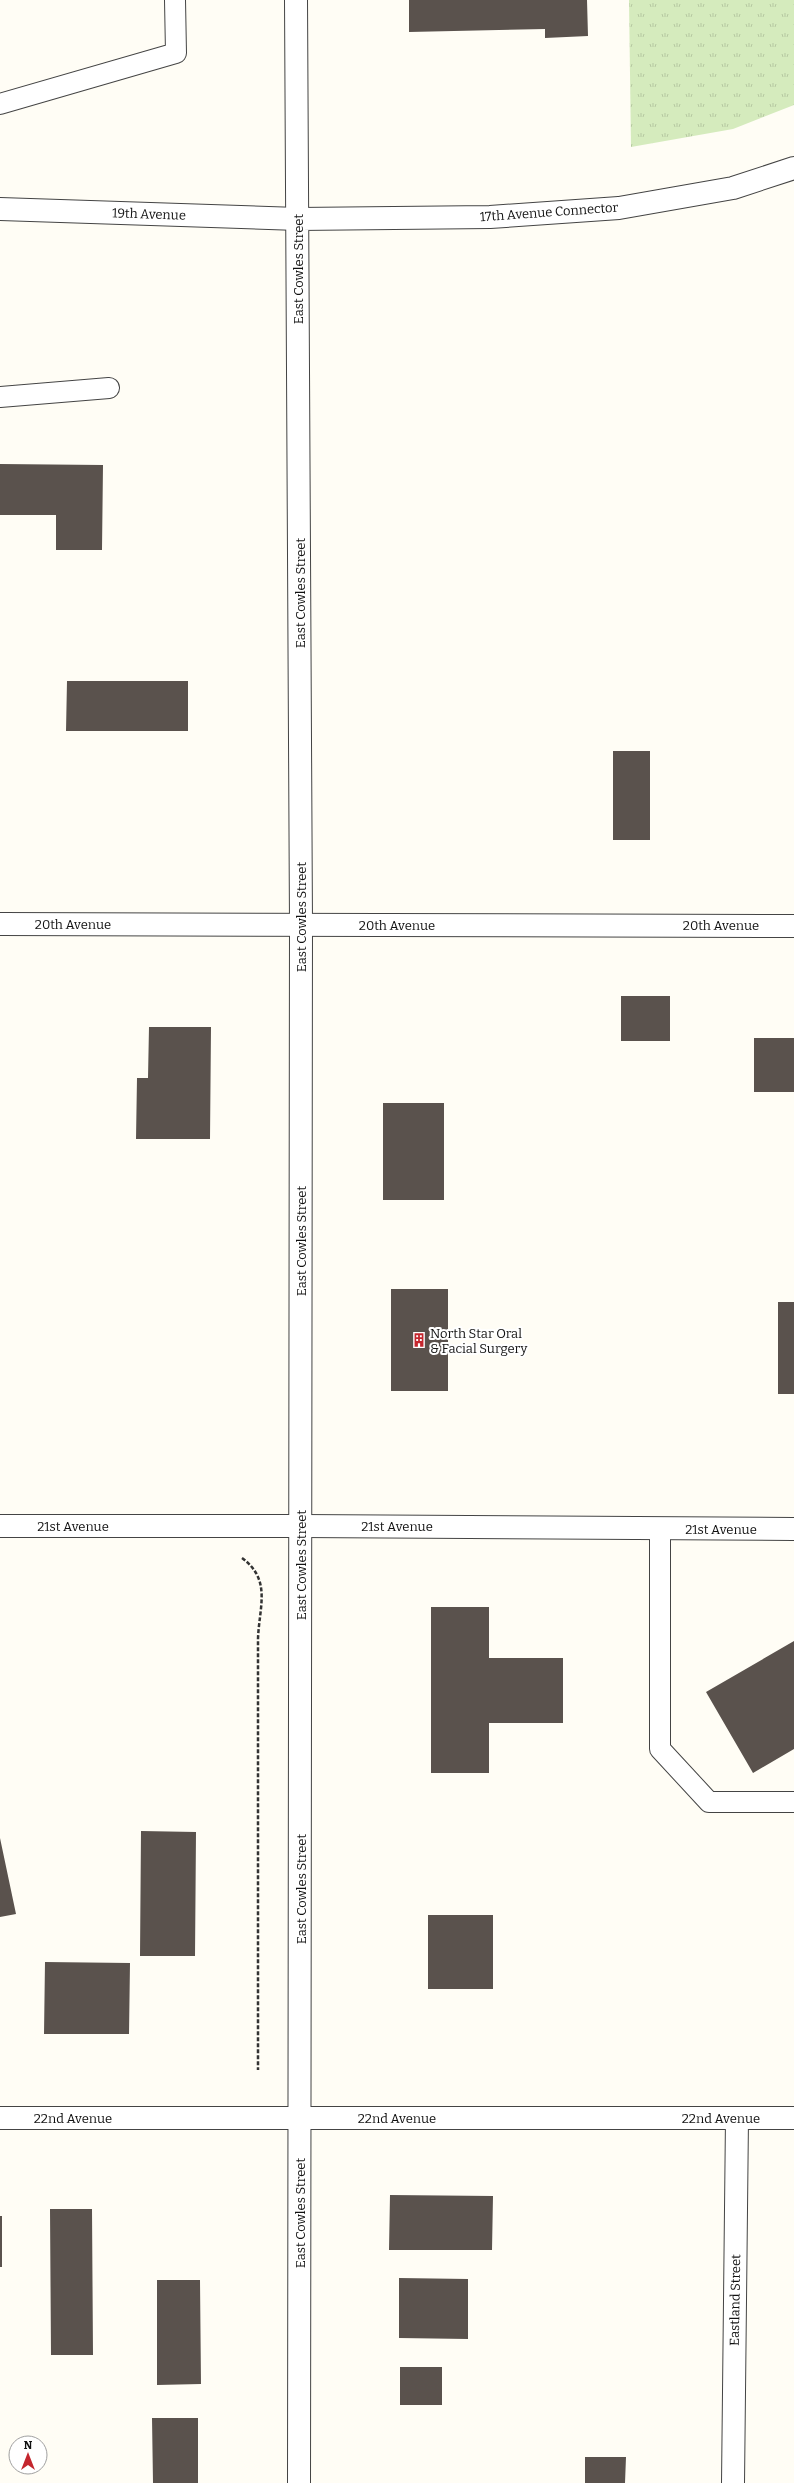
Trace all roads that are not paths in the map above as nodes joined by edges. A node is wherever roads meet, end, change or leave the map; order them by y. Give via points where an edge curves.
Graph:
1 (175, 0) edge
2 (296, 0) edge
3 (0, 104) edge
4 (794, 168) edge
5 (0, 210) edge
6 (298, 219) junction
7 (109, 388) dead end
8 (0, 397) edge
9 (0, 924) edge
10 (301, 924) junction
11 (794, 926) edge
12 (0, 1526) edge
13 (301, 1526) junction
14 (660, 1528) junction
15 (794, 1529) edge
16 (794, 1802) edge
17 (0, 2118) edge
18 (301, 2118) junction
19 (737, 2118) junction
20 (794, 2118) edge
21 (299, 2483) edge
22 (733, 2483) edge

1 - 3 lane via 176,53
2 - 6 street, East Cowles Street
4 - 6 street, 17th Avenue Connector via 734,188 619,208 490,216
5 - 6 street, 19th Avenue
6 - 10 street, East Cowles Street
7 - 8 lane
9 - 10 street, 20th Avenue
10 - 11 street, 20th Avenue
10 - 13 street, East Cowles Street
12 - 13 street, 21st Avenue
13 - 14 street, 21st Avenue
13 - 18 street, East Cowles Street
14 - 15 street, 21st Avenue
14 - 16 lane via 660,1749 709,1802
17 - 18 street, 22nd Avenue
18 - 19 street, 22nd Avenue
18 - 21 street, East Cowles Street
19 - 20 street, 22nd Avenue
19 - 22 street, Eastland Street

